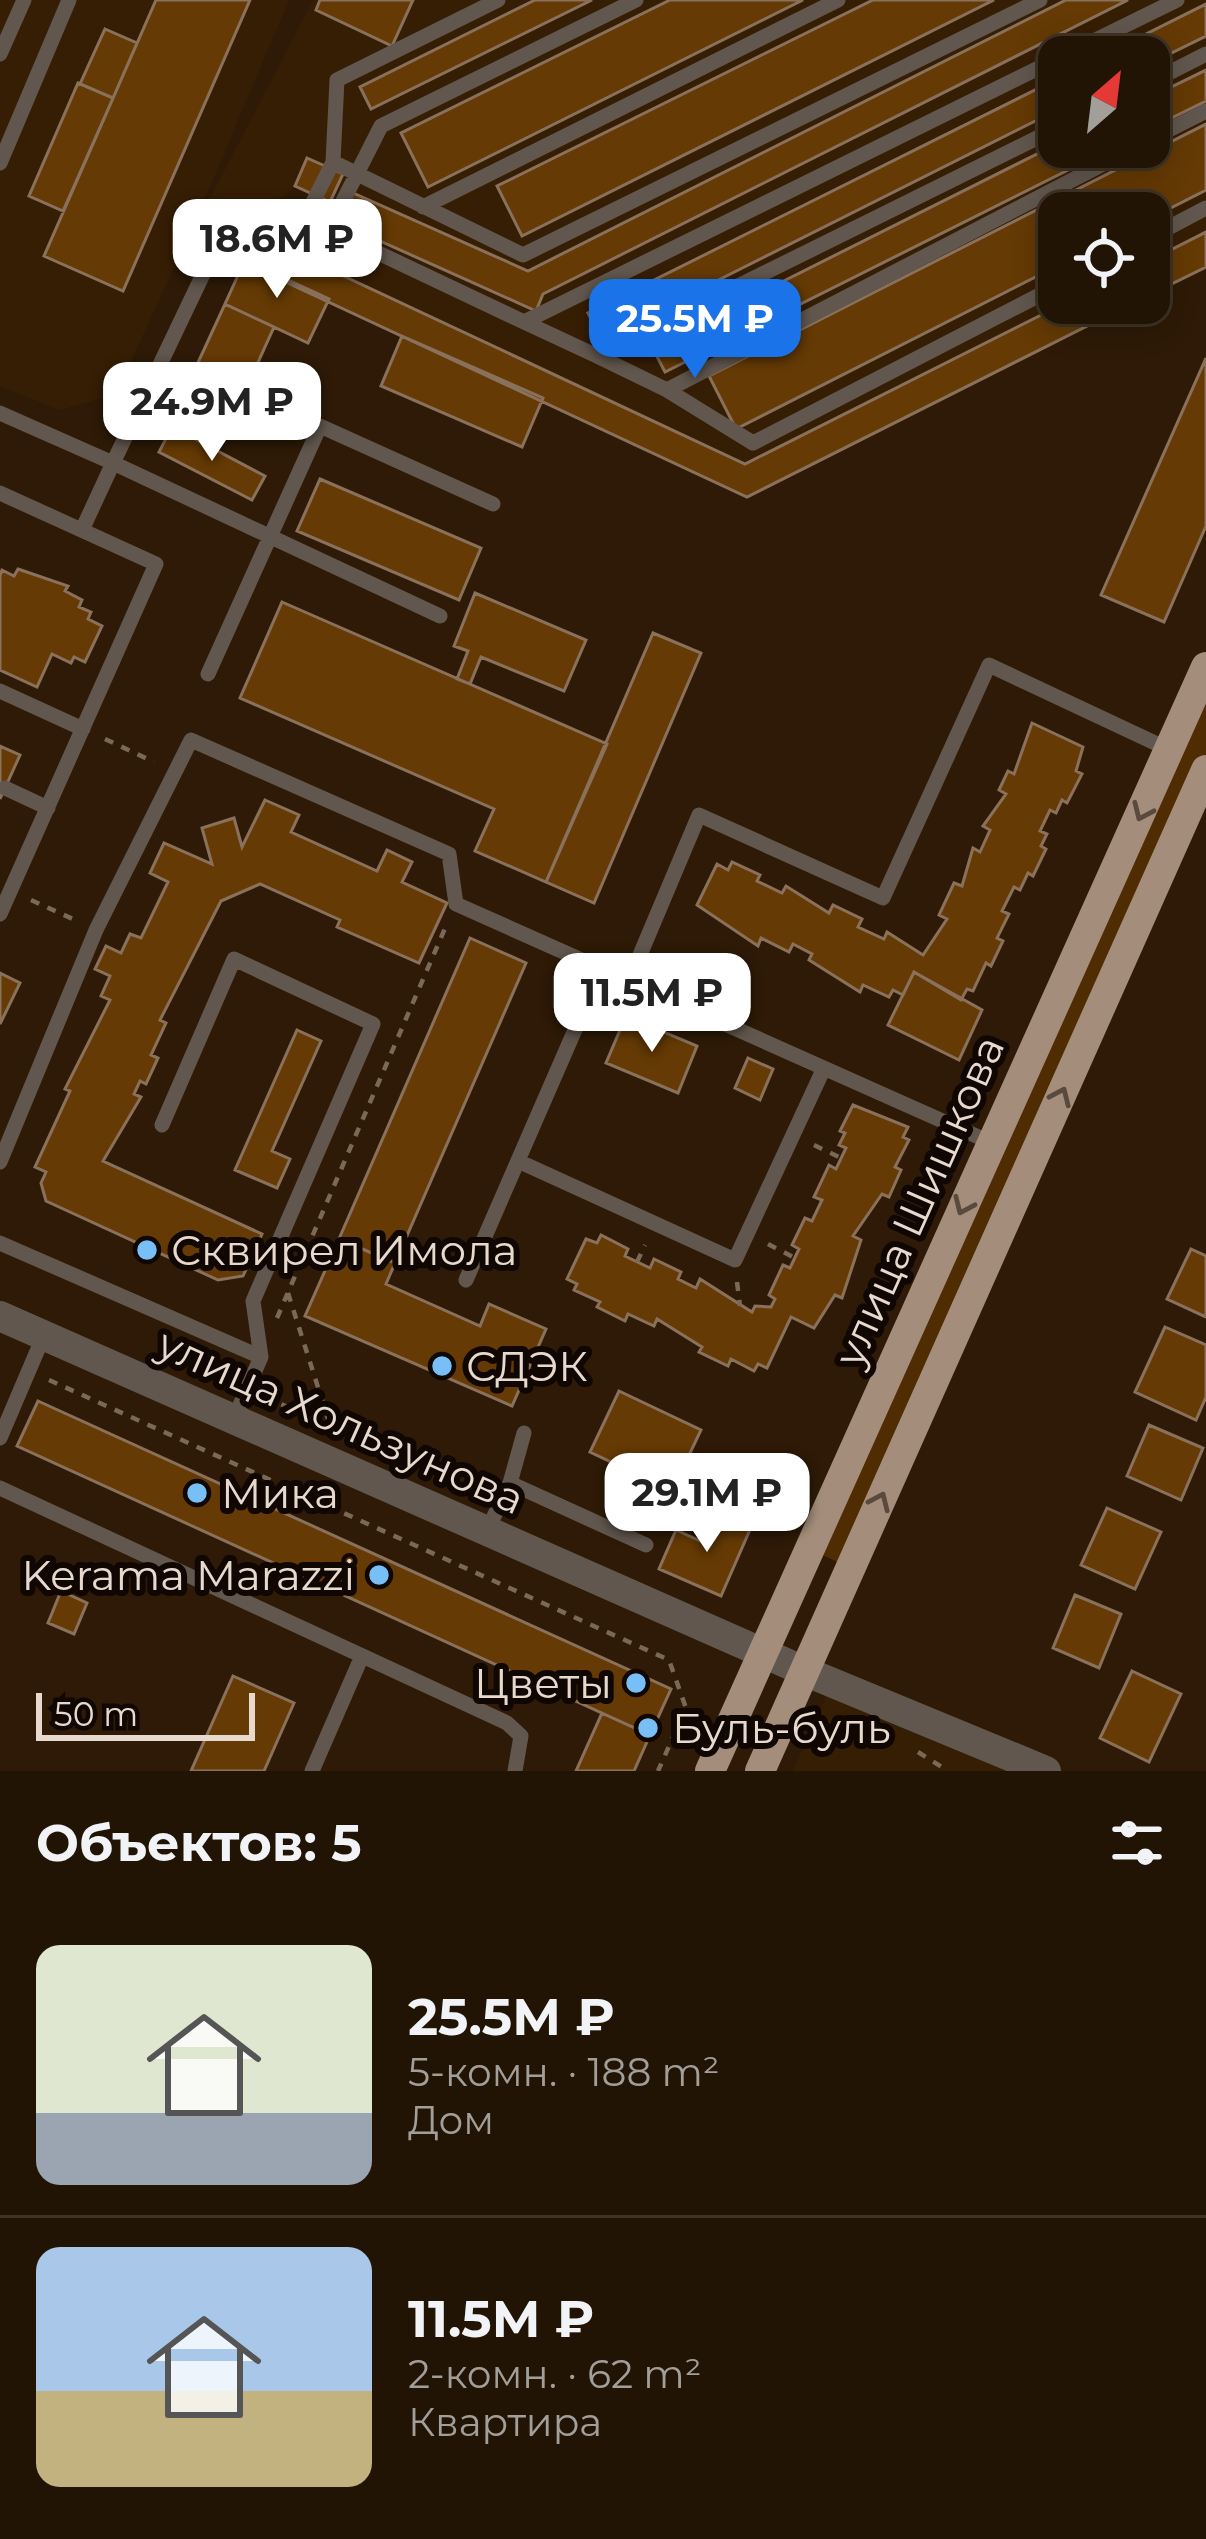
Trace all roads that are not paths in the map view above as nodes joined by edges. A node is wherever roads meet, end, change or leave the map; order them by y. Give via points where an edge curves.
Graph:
1 (24, 0) edge
2 (69, 0) edge
3 (498, 0) edge
4 (636, 0) edge
5 (838, 0) edge
6 (1040, 0) edge
7 (1177, 0) edge
8 (1104, 36) edge
9 (0, 54) edge
10 (1206, 54) edge
11 (1038, 69) edge
12 (1170, 72) edge
13 (1206, 111) edge
14 (1170, 129) edge
15 (1038, 137) edge
16 (333, 162) junction
17 (0, 164) edge
18 (1095, 168) edge
19 (357, 173) junction
20 (424, 207) junction
21 (1206, 208) edge
22 (307, 216) junction
23 (1170, 227) edge
24 (351, 240) dead end
25 (1038, 295) edge
26 (524, 322) junction
27 (597, 356) junction
28 (667, 390) junction
29 (0, 413) edge
30 (113, 464) junction
31 (0, 494) edge
32 (493, 504) dead end
33 (82, 530) junction
34 (270, 536) junction
35 (440, 616) dead end
36 (1206, 667) edge
37 (208, 674) dead end
38 (0, 691) edge
39 (83, 729) junction
40 (1170, 750) junction
41 (1206, 770) edge
42 (5, 788) dead end
43 (48, 808) junction
44 (5, 888) edge
45 (0, 914) edge
46 (629, 981) junction
47 (824, 1068) junction
48 (162, 1125) dead end
49 (992, 1143) junction
50 (518, 1161) junction
51 (0, 1162) edge
52 (0, 1243) edge
53 (466, 1280) dead end
54 (0, 1316) edge
55 (44, 1335) junction
56 (261, 1357) junction
57 (234, 1420) junction
58 (524, 1433) dead end
59 (0, 1438) edge
60 (510, 1483) junction
61 (0, 1488) edge
62 (487, 1531) junction
63 (646, 1545) dead end
64 (761, 1652) junction
65 (362, 1657) junction
66 (804, 1671) junction
67 (1008, 1764) edge
68 (312, 1771) edge
69 (515, 1771) edge
70 (710, 1771) edge
71 (760, 1771) edge
72 (1046, 1771) edge

1 - 9 lane
2 - 17 lane
3 - 16 lane via 337,80
4 - 19 lane via 381,126
5 - 20 lane
6 - 20 lane via 523,255
7 - 8 lane
10 - 12 lane
11 - 26 lane
13 - 14 lane
15 - 27 lane
16 - 19 lane
16 - 22 lane
18 - 28 lane
19 - 20 lane
19 - 22 lane via 339,209
21 - 23 lane
22 - 30 lane via 207,266
24 - 26 lane
25 - 28 lane via 753,443
26 - 27 lane
27 - 28 lane
29 - 30 lane
30 - 33 lane
30 - 34 lane
31 - 33 lane
32 - 34 lane via 320,426
33 - 39 lane via 156,564
34 - 35 lane
34 - 37 lane
36 - 40 main road, улица Шишкова
38 - 39 lane
39 - 43 lane
40 - 46 lane via 989,665 883,898 699,815
40 -> 49 main road, улица Шишкова
66 -> 41 main road, улица Шишкова
42 - 43 lane
43 - 44 lane
44 - 45 lane
46 - 47 lane
46 - 50 lane via 591,993
46 - 51 lane via 456,904 449,854 191,740 96,930
47 - 49 lane
47 - 50 lane via 735,1260
48 - 56 lane via 234,959 373,1024 253,1301
49 -> 64 main road, улица Шишкова
50 - 53 lane
52 - 56 lane
54 - 55 street, улица Хользунова
55 - 57 street, улица Хользунова
55 - 59 lane
56 - 57 lane
57 - 62 street, улица Хользунова
58 - 60 lane
60 - 62 lane
60 - 63 lane
61 - 65 lane
62 - 64 street, улица Хользунова
64 - 66 street, улица Хользунова
64 - 70 main road, улица Шишкова
65 - 68 lane
65 - 69 lane via 507,1724 521,1736
66 - 67 street, улица Хользунова
66 - 71 main road, улица Шишкова
67 - 72 street, улица Хользунова

